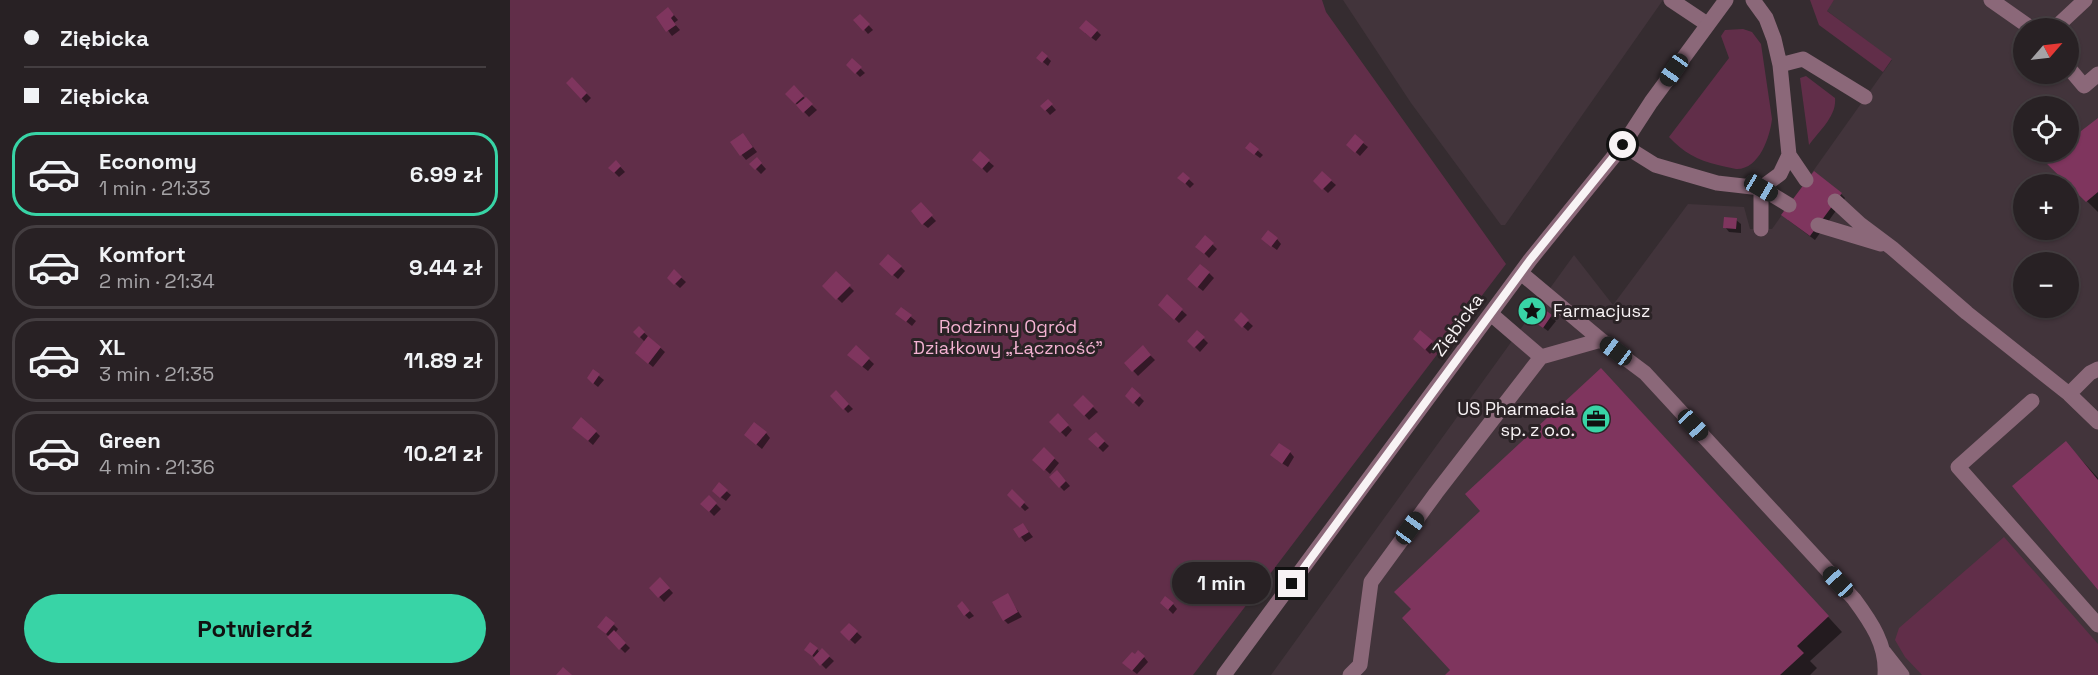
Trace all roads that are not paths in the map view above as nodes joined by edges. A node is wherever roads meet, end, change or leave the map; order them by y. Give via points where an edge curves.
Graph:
1 (1671, 0) edge
2 (1726, 0) edge
3 (1753, 0) edge
4 (1991, 0) edge
5 (2085, 0) edge
6 (2017, 18) edge
7 (2066, 18) edge
8 (1707, 24) junction
9 (1780, 65) junction
10 (2098, 74) edge
11 (2079, 80) edge
12 (1865, 97) dead end
13 (1623, 145) junction
14 (1789, 155) junction
15 (1806, 180) dead end
16 (1761, 188) junction
17 (1835, 201) dead end
18 (1789, 205) dead end
19 (1818, 225) dead end
20 (1761, 229) dead end
21 (1892, 248) junction
22 (1521, 273) junction
23 (1491, 314) junction
24 (1601, 340) junction
25 (1541, 357) junction
26 (2098, 369) edge
27 (2069, 394) junction
28 (2032, 401) dead end
29 (2098, 422) edge
30 (2098, 625) edge
31 (1884, 652) junction
32 (1224, 675) edge
33 (1350, 675) edge
34 (1885, 675) edge
35 (1902, 675) edge

1 - 8 street
2 - 8 street, Ziębicka
3 - 9 street via 1766,18
4 - 6 street
5 - 7 street
8 - 13 street, Ziębicka
9 - 12 street via 1803,59
9 - 14 street
10 - 11 street via 2084,86
13 - 16 street via 1655,165 1717,183
13 - 22 street, Ziębicka
14 - 15 street
14 - 16 street via 1780,174
16 - 18 street
16 - 20 street
17 - 21 street
19 - 21 street
21 - 27 street
22 - 23 street, Ziębicka
22 - 24 street
23 - 25 street
23 - 32 street, Ziębicka
24 - 25 street
24 - 31 street via 1645,373 1854,599 1870,621
25 - 33 street via 1371,582 1359,665
26 - 27 street
27 - 29 street
28 - 30 street via 1958,466
31 - 34 street
31 - 35 street

